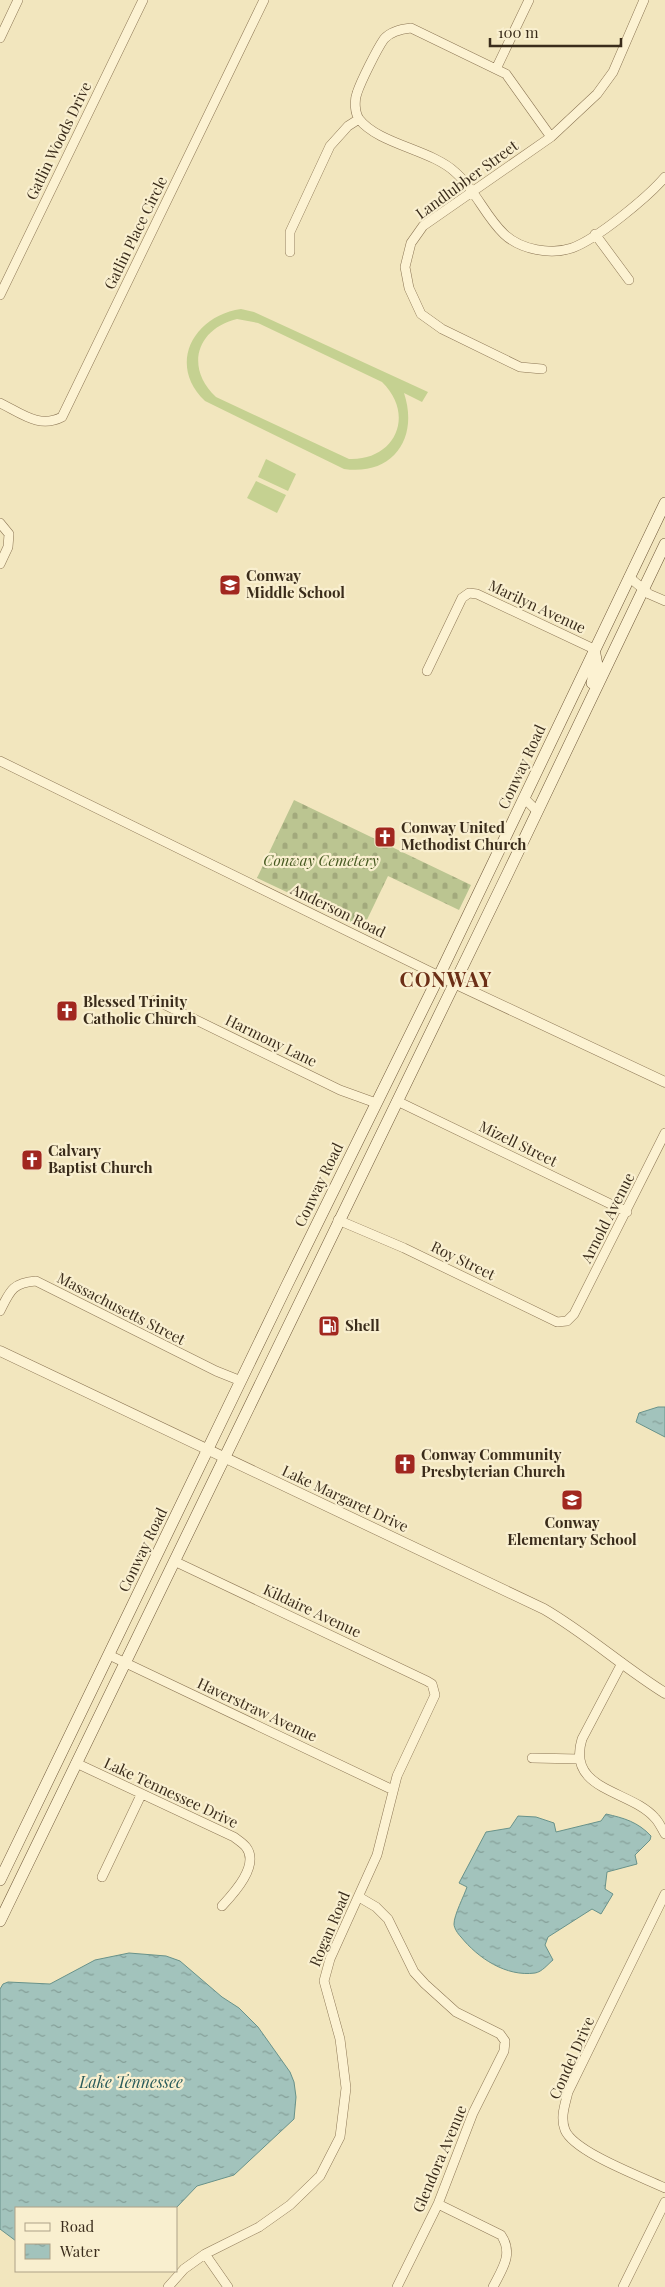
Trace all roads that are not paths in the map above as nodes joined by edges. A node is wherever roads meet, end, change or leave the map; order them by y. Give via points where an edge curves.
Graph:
1 (18, 0) edge
2 (143, 0) edge
3 (264, 0) edge
4 (529, 0) edge
5 (644, 0) edge
6 (0, 38) edge
7 (496, 70) junction
8 (359, 119) junction
9 (551, 137) junction
10 (665, 177) edge
11 (471, 192) junction
12 (595, 234) junction
13 (290, 252) dead end
14 (629, 280) dead end
15 (0, 295) edge
16 (542, 369) dead end
17 (0, 403) edge
18 (665, 503) edge
19 (0, 523) edge
20 (665, 544) edge
21 (0, 564) edge
22 (629, 577) junction
23 (643, 589) junction
24 (665, 601) edge
25 (594, 649) junction
26 (427, 671) dead end
27 (585, 709) junction
28 (0, 761) edge
29 (524, 798) junction
30 (537, 811) junction
31 (439, 976) junction
32 (455, 984) junction
33 (156, 1000) dead end
34 (665, 1082) edge
35 (397, 1100) junction
36 (376, 1103) junction
37 (665, 1133) edge
38 (373, 1148) junction
39 (627, 1212) junction
40 (338, 1220) junction
41 (0, 1311) edge
42 (574, 1314) joint
43 (0, 1351) edge
44 (241, 1382) junction
45 (207, 1451) junction
46 (223, 1458) junction
47 (174, 1561) junction
48 (109, 1655) junction
49 (125, 1663) junction
50 (622, 1663) junction
51 (434, 1689) joint
52 (665, 1693) edge
53 (532, 1758) dead end
54 (579, 1759) junction
55 (76, 1763) junction
56 (393, 1790) junction
57 (141, 1795) junction
58 (665, 1834) edge
59 (102, 1877) dead end
60 (0, 1880) edge
61 (665, 1894) edge
62 (358, 1897) junction
63 (222, 1906) dead end
64 (0, 1921) edge
65 (665, 2188) edge
66 (665, 2202) edge
67 (438, 2204) junction
68 (205, 2254) junction
69 (168, 2287) edge
70 (228, 2287) edge
71 (397, 2287) edge
72 (493, 2287) edge
73 (623, 2287) edge

1 - 6 street
2 - 15 street, Gatlin Woods Drive
3 - 17 street, Gatlin Place Circle via 62,417 42,423
4 - 7 street
5 - 9 street, Landlubber Street via 613,72 597,94
7 - 8 street via 411,28 398,30 384,38 356,94
7 - 9 street via 506,74
8 - 11 street via 377,133 455,171
8 - 13 street via 330,146 290,232
9 - 11 street, Landlubber Street
10 - 12 street via 650,194
11 - 12 street via 490,219 521,246 548,251 572,248
11 - 16 street, Landlubber Street via 423,226 411,243 405,267 408,288 421,314 442,329 520,367
12 - 14 street
18 - 22 main road, Conway Road
19 - 21 street via 9,534 8,547
20 - 23 main road
22 - 23 street
22 - 25 main road, Conway Road
23 - 24 street
23 - 27 main road
25 - 26 street, Marilyn Avenue via 477,594 468,593 462,598
25 - 27 main road via 597,665
25 - 29 main road, Conway Road
27 - 30 main road
28 - 31 street, Anderson Road
29 - 30 street
29 - 31 main road, Conway Road
30 - 32 main road
31 - 32 street, Anderson Road
31 - 36 main road, Conway Road
32 - 34 street, Anderson Road
32 - 35 main road
33 - 36 street, Harmony Lane via 338,1088
35 - 38 main road
35 - 39 street, Mizell Street
36 - 38 main road
36 - 44 main road, Conway Road
37 - 39 street, Arnold Avenue
38 - 40 main road
39 - 42 street, Arnold Avenue
40 - 42 street, Roy Street via 557,1322 567,1322
40 - 46 main road
41 - 44 street, Massachusetts Street via 11,1289 24,1282 36,1282
43 - 45 street, Lake Margaret Drive
44 - 45 main road, Conway Road
45 - 46 street, Lake Margaret Drive
45 - 48 main road, Conway Road
46 - 47 main road
46 - 50 street, Lake Margaret Drive via 544,1609 578,1629
47 - 49 main road
47 - 51 street, Kildaire Avenue via 427,1680
48 - 49 street, Haverstraw Avenue
48 - 60 main road, Conway Road
49 - 55 main road
49 - 56 street, Haverstraw Avenue
50 - 52 street, Lake Margaret Drive
50 - 54 street via 582,1739
51 - 56 street, Rogan Road via 434,1700
53 - 54 street
54 - 58 street via 585,1774 594,1783 639,1805 656,1818
55 - 57 street, Lake Tennessee Drive
55 - 64 main road
56 - 62 street, Rogan Road via 377,1855
57 - 59 street
57 - 63 street, Lake Tennessee Drive via 234,1837 247,1848 250,1862 238,1888
61 - 65 street, Condel Drive via 568,2092 562,2115 566,2131 578,2147
62 - 67 street, Glendora Avenue via 376,1907 388,1919 414,1972 425,1984 456,2012 500,2034 505,2041 504,2051 473,2113
62 - 68 street, Rogan Road via 330,1959 324,1981 340,2039 346,2088 340,2137 320,2176 290,2205 259,2227
66 - 73 street
67 - 71 street, Glendora Avenue
67 - 72 street via 501,2235 508,2244 507,2258
68 - 69 street, Rogan Road via 184,2269
68 - 70 street

